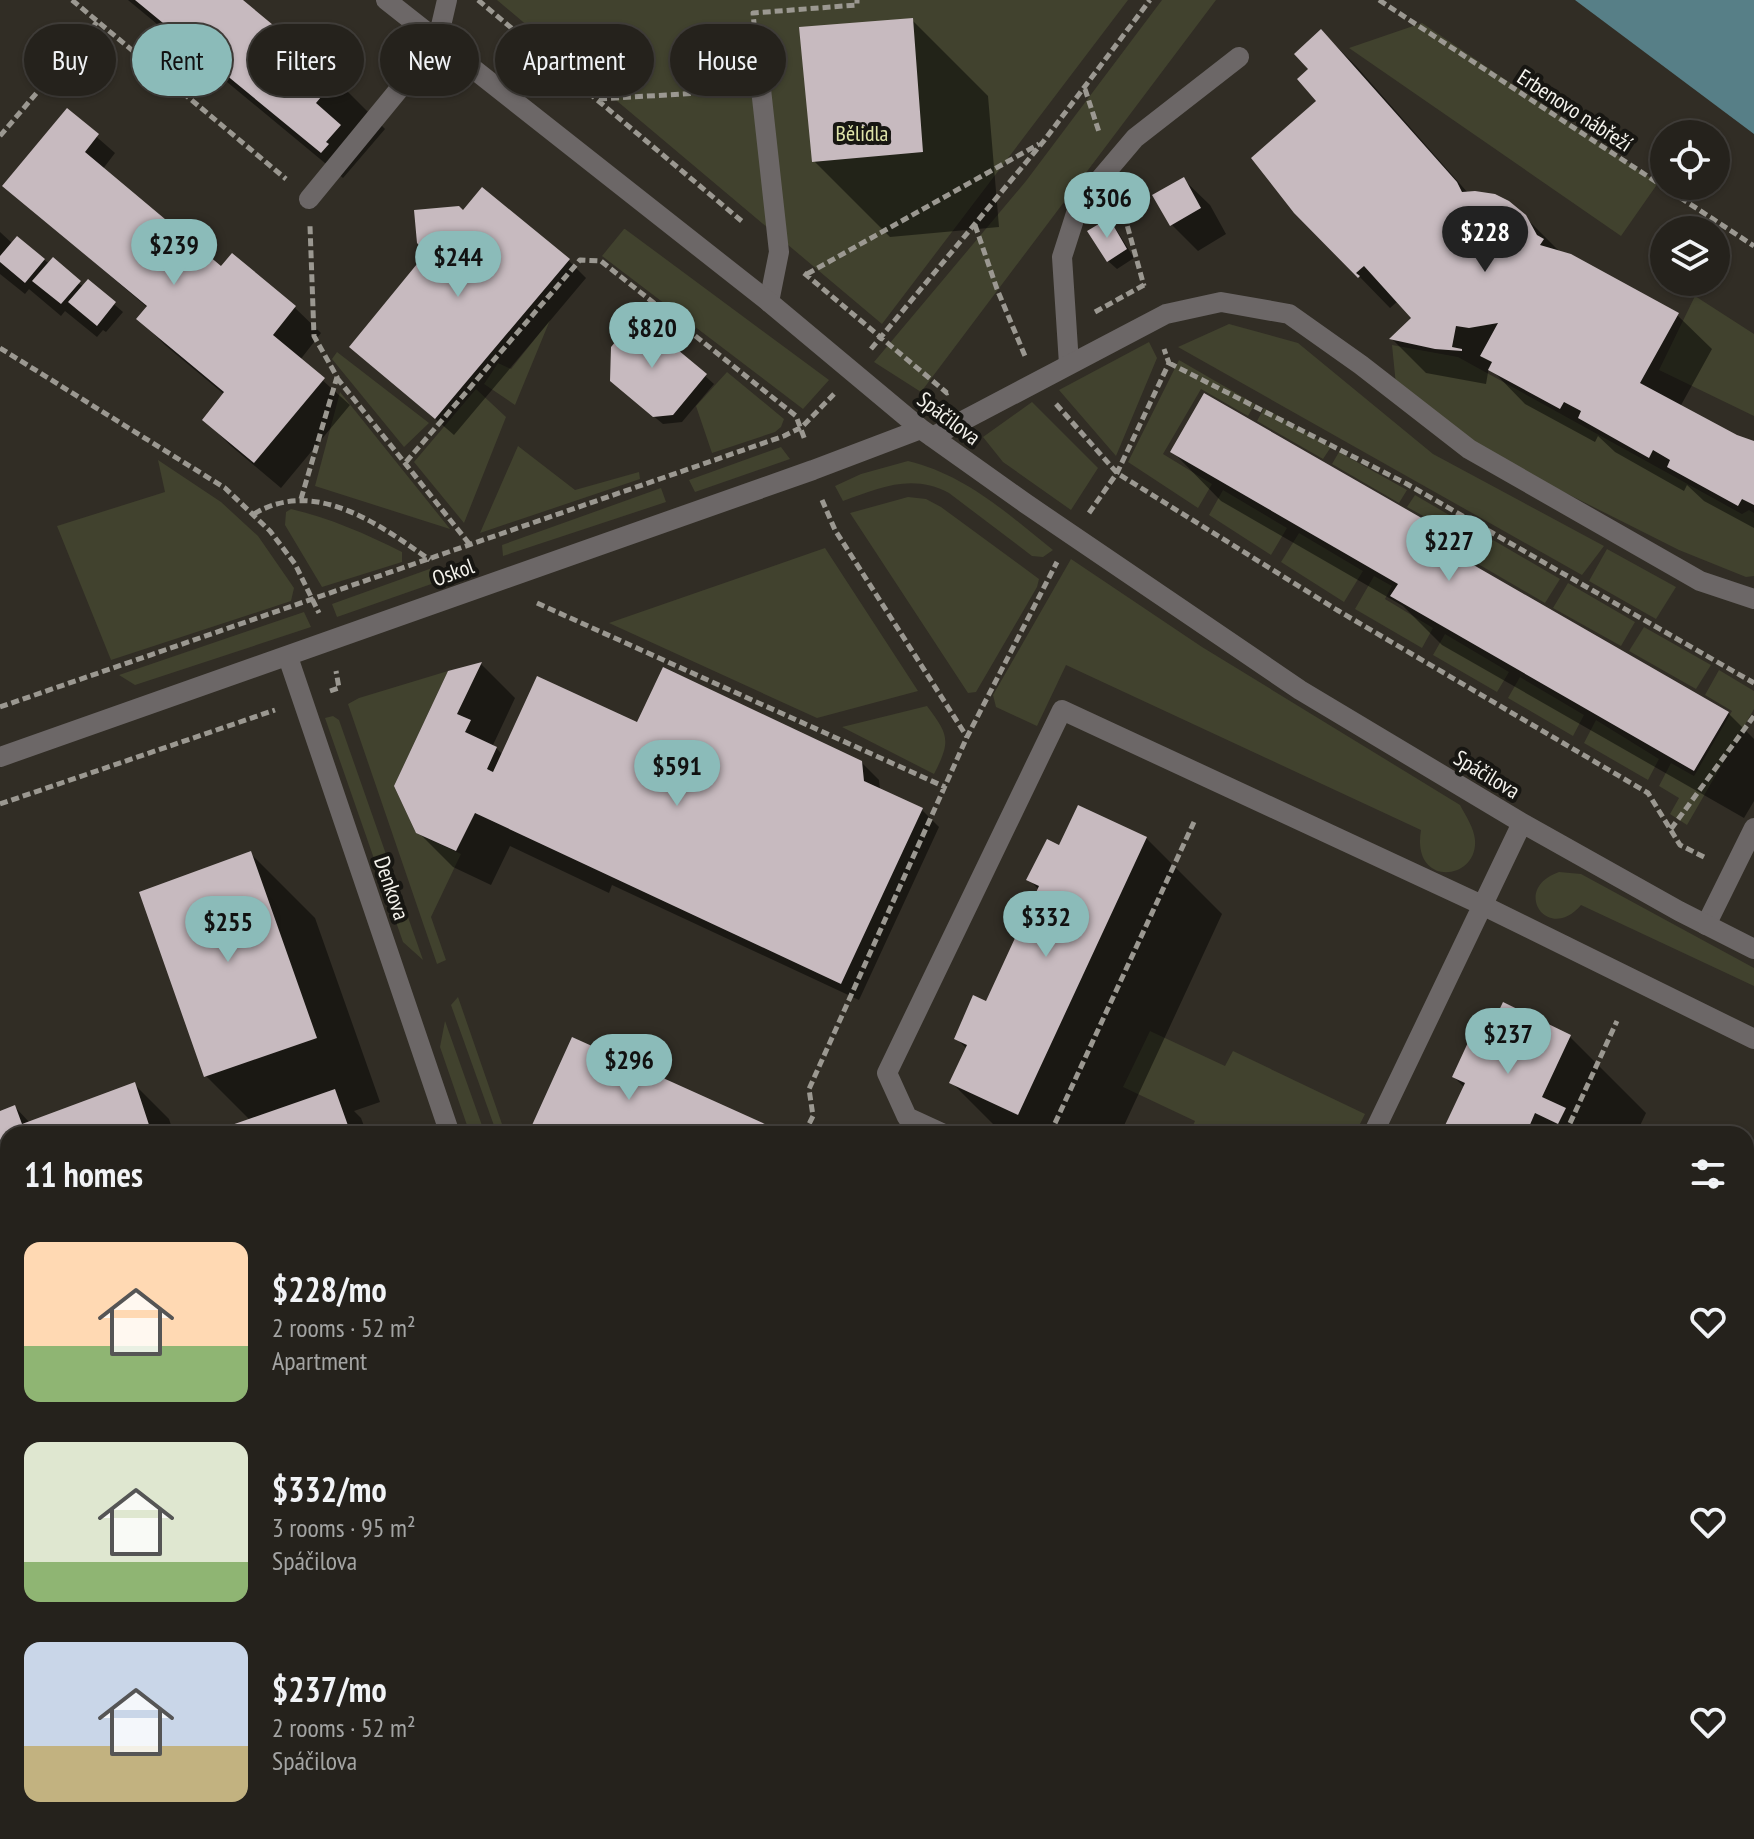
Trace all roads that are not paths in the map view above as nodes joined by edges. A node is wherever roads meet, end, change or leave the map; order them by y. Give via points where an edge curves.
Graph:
1 (386, 0) edge
2 (447, 0) edge
3 (414, 24) edge
4 (441, 24) edge
5 (1239, 57) dead end
6 (479, 76) edge
7 (394, 96) edge
8 (762, 96) edge
9 (309, 199) road end
10 (769, 302) junction
11 (1069, 364) junction
12 (926, 433) junction
13 (1754, 599) edge
14 (288, 657) junction
15 (0, 757) edge
16 (1522, 823) junction
17 (1754, 828) edge
18 (1482, 905) junction
19 (1706, 925) junction
20 (1754, 949) edge
21 (1754, 1039) edge
22 (447, 1126) edge
23 (927, 1126) edge
24 (1377, 1126) edge

1 - 3 street, Spáčilova
2 - 4 street
5 - 11 street via 1135,138 1079,204 1062,257
6 - 10 street, Spáčilova
7 - 9 street
8 - 10 street via 779,252
10 - 12 street, Spáčilova
11 - 12 street, Oskol
11 - 13 street, Oskol via 1166,314 1221,302 1289,314 1469,449 1700,581
12 - 14 street, Oskol
12 - 16 street, Spáčilova via 1300,690
14 - 15 street, Oskol
14 - 22 street, Denkova
16 - 18 street, Spáčilova
16 - 19 street, Spáčilova
17 - 19 street
18 - 21 street
18 - 23 street via 1062,710 887,1073 907,1117
18 - 24 street, Spáčilova
19 - 20 street, Spáčilova

